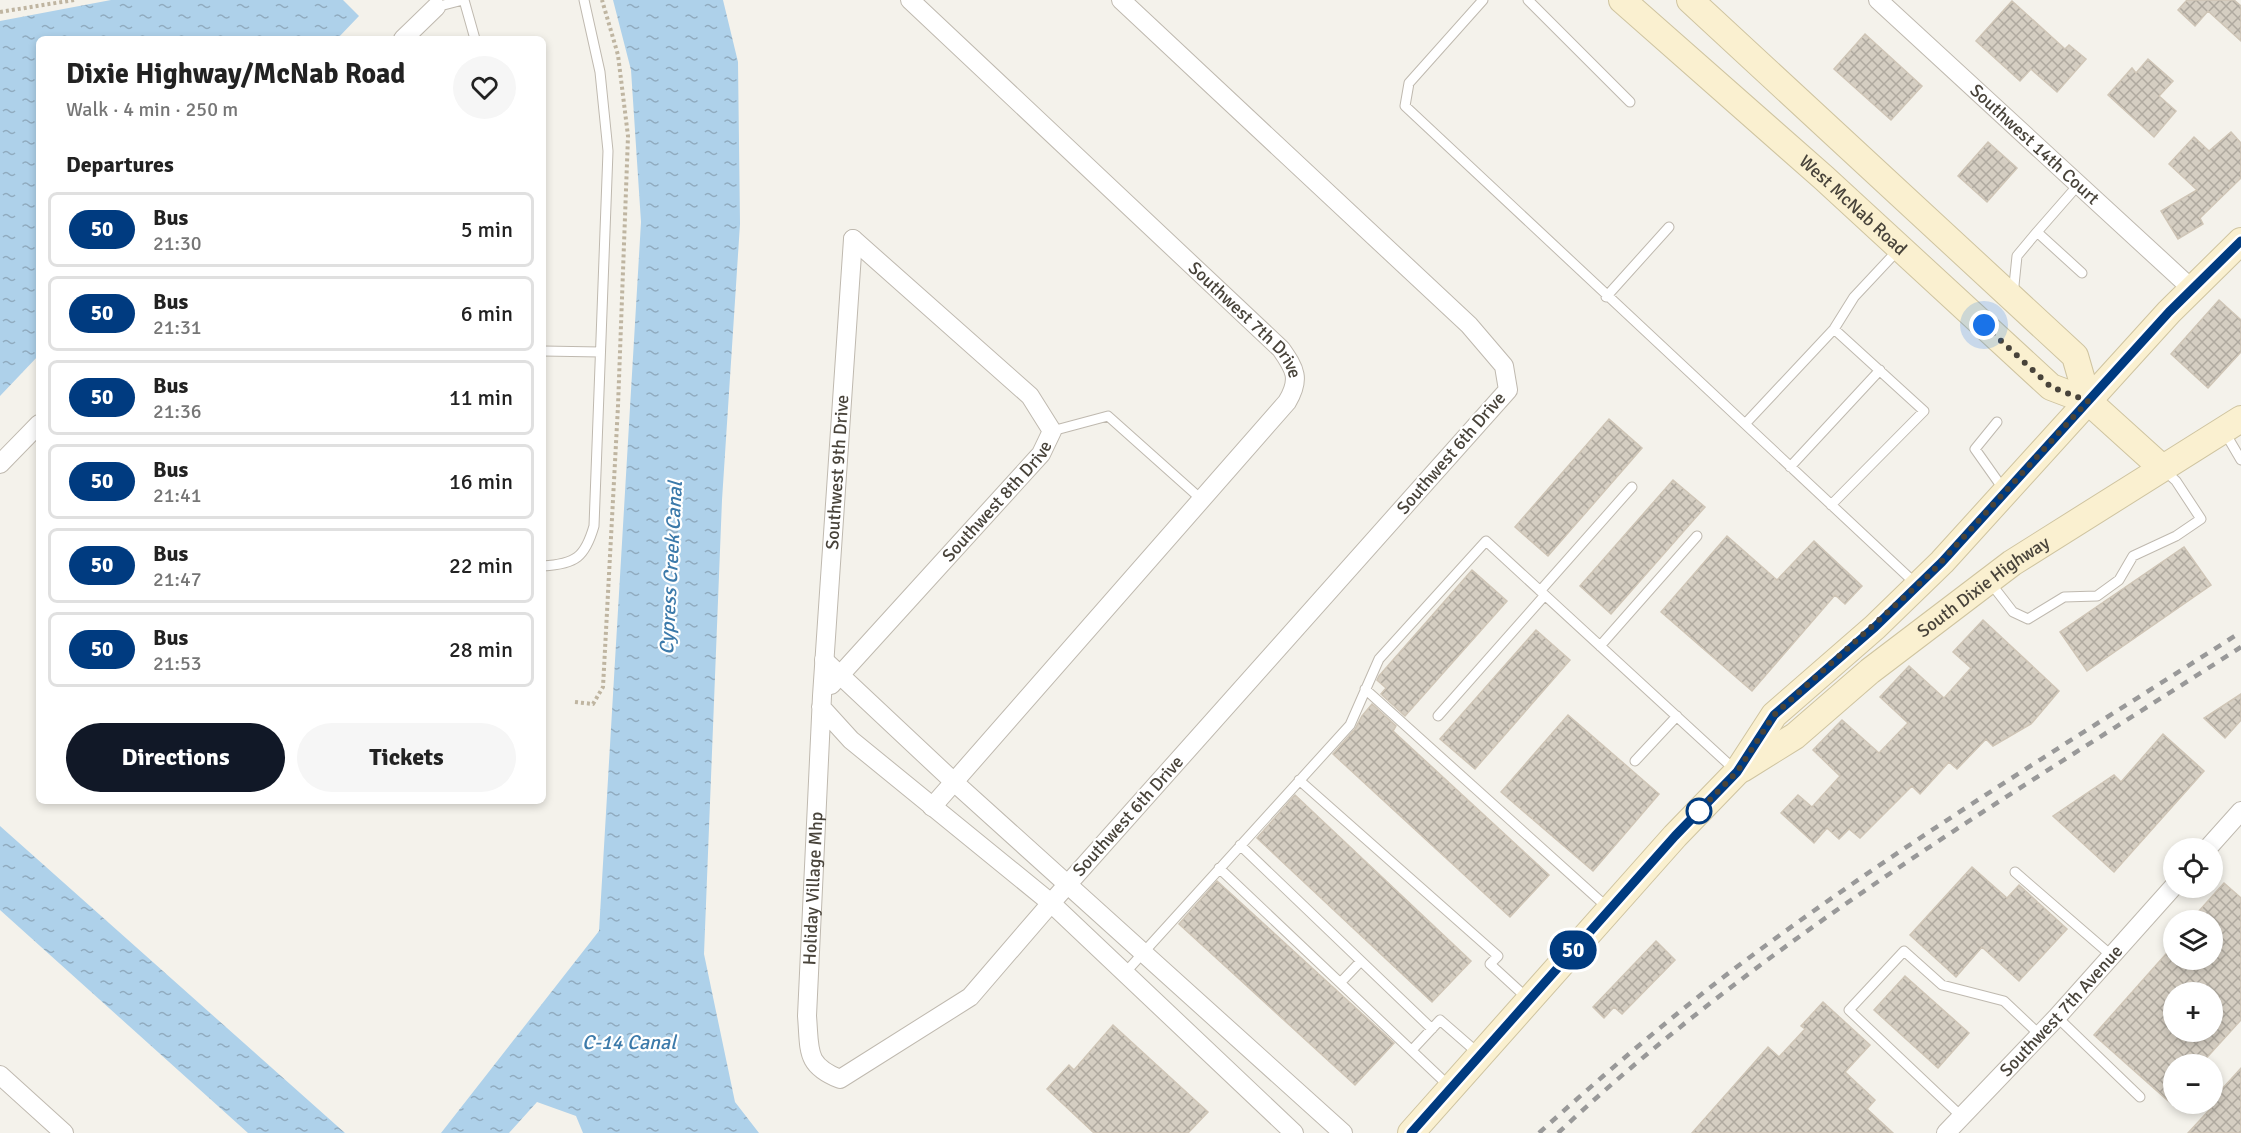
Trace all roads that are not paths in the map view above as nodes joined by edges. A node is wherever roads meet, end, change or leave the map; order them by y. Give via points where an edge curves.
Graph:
1 (464, 0) edge
2 (584, 0) edge
3 (910, 0) edge
4 (1121, 0) edge
5 (1483, 0) edge
6 (1528, 0) edge
7 (1622, 0) edge
8 (1690, 0) edge
9 (1878, 0) edge
10 (436, 7) joint
11 (406, 36) edge
12 (474, 36) edge
13 (1630, 102) dead end
14 (2079, 184) junction
15 (1669, 226) dead end
16 (2037, 232) junction
17 (852, 239) joint
18 (2241, 241) edge
19 (1900, 248) junction
20 (2082, 273) dead end
21 (2192, 289) junction
22 (1606, 297) junction
23 (2012, 297) junction
24 (1834, 329) junction
25 (546, 351) edge
26 (600, 352) junction
27 (1880, 369) junction
28 (2088, 401) junction
29 (1997, 422) dead end
30 (1745, 424) junction
31 (2232, 424) edge
32 (36, 427) edge
33 (1052, 430) junction
34 (2241, 460) edge
35 (0, 464) edge
36 (1790, 467) junction
37 (2161, 467) junction
38 (1632, 486) dead end
39 (2007, 493) junction
40 (1201, 499) junction
41 (1831, 505) junction
42 (1697, 536) dead end
43 (546, 566) edge
44 (1988, 579) junction
45 (1918, 586) junction
46 (1543, 593) junction
47 (1600, 646) junction
48 (824, 660) junction
49 (840, 676) junction
50 (1365, 689) junction
51 (821, 701) junction
52 (1438, 716) dead end
53 (1677, 716) junction
54 (1635, 761) dead end
55 (1737, 772) junction
56 (1299, 780) junction
57 (954, 782) junction
58 (932, 807) junction
59 (2241, 811) edge
60 (2217, 838) edge
61 (1240, 845) junction
62 (1219, 868) junction
63 (2015, 872) dead end
64 (1068, 884) junction
65 (2163, 898) edge
66 (1051, 903) junction
67 (1610, 909) junction
68 (1143, 952) junction
69 (2112, 956) junction
70 (1361, 961) junction
71 (1124, 974) junction
72 (1341, 982) junction
73 (1529, 999) junction
74 (2057, 1017) junction
75 (1432, 1029) junction
76 (2040, 1035) junction
77 (1412, 1050) junction
78 (1480, 1055) junction
79 (0, 1075) edge
80 (1451, 1088) junction
81 (2140, 1097) dead end
82 (1962, 1117) junction
83 (64, 1133) edge
84 (1294, 1133) edge
85 (1343, 1133) edge
86 (1411, 1133) edge
87 (1946, 1133) edge

1 - 10 lane
1 - 12 lane
2 - 26 lane via 600,72 608,151
3 - 40 street, Southwest 7th Drive via 1281,349 1295,369 1294,391 1287,402
4 - 64 street, Southwest 6th Drive via 1469,325 1504,366 1508,390
5 - 22 lane via 1409,83 1405,106
6 - 13 lane
7 - 19 main road, West McNab Road
8 - 23 main road
9 - 14 street, Southwest 14th Court
10 - 11 street
14 - 16 lane
14 - 21 street, Southwest 14th Court
15 - 22 lane
16 - 20 lane
16 - 23 lane via 2017,256
17 - 33 street, Southwest 8th Drive via 1030,396
17 - 48 street, Southwest 9th Drive
18 - 21 main road, South Dixie Highway
19 - 24 lane via 1854,297
19 - 28 main road, West McNab Road via 2051,387
21 - 28 main road, South Dixie Highway
22 - 30 lane
23 - 28 main road via 2075,356
24 - 27 lane
24 - 30 lane
25 - 26 lane
26 - 43 lane via 594,526 583,553 566,565
27 - 36 lane
27 - 41 lane via 1924,411
28 - 37 main road, West McNab Road
28 - 39 main road, South Dixie Highway
29 - 39 lane via 1975,449
30 - 36 lane
31 - 34 lane
31 - 37 main road, South Dixie Highway
32 - 35 street
33 - 40 lane via 1108,416
33 - 49 street, Southwest 8th Drive via 1041,454
36 - 41 lane
37 - 44 main road, South Dixie Highway
37 - 44 lane via 2176,481 2201,519 2133,556 2119,580 2097,596 2064,597 2028,619 2013,612
38 - 46 lane
39 - 45 main road, South Dixie Highway
40 - 57 street, Southwest 7th Drive
41 - 45 lane
42 - 47 lane
44 - 55 main road, South Dixie Highway via 1870,671 1795,736
45 - 55 main road, South Dixie Highway via 1774,715
46 - 47 lane
46 - 50 lane via 1486,541 1379,659
46 - 52 lane
47 - 53 lane
48 - 49 street
48 - 51 street, Southwest 9th Drive
49 - 51 street, Southwest 8th Drive
49 - 57 street
50 - 56 lane via 1350,725
50 - 67 lane
51 - 58 street via 851,740
51 - 66 street, Holiday Village Mhp via 807,1016 810,1054 820,1071 840,1079 970,997
53 - 54 lane
53 - 55 lane
55 - 67 main road, South Dixie Highway
56 - 61 lane
56 - 73 lane via 1498,956 1490,964
57 - 58 street, Southwest 7th Drive
57 - 64 street
58 - 66 street
59 - 60 street
61 - 62 lane
61 - 70 lane
62 - 68 lane
62 - 72 lane
63 - 69 lane
64 - 66 street, Southwest 6th Drive
64 - 68 street
65 - 69 street, Southwest 7th Avenue
66 - 71 street
67 - 73 main road, South Dixie Highway
68 - 71 lane
68 - 85 street
69 - 74 street, Southwest 7th Avenue
70 - 72 lane
70 - 75 lane
71 - 84 street
72 - 77 lane
73 - 78 main road, South Dixie Highway
74 - 76 street, Southwest 7th Avenue
74 - 81 lane
75 - 77 lane
75 - 78 lane via 1440,1020
76 - 82 street, Southwest 7th Avenue
76 - 82 lane via 2004,1001 1942,985 1904,951 1849,1010
77 - 80 lane
78 - 80 main road, South Dixie Highway
79 - 83 street
80 - 86 main road, South Dixie Highway
82 - 87 street, Southwest 7th Avenue

